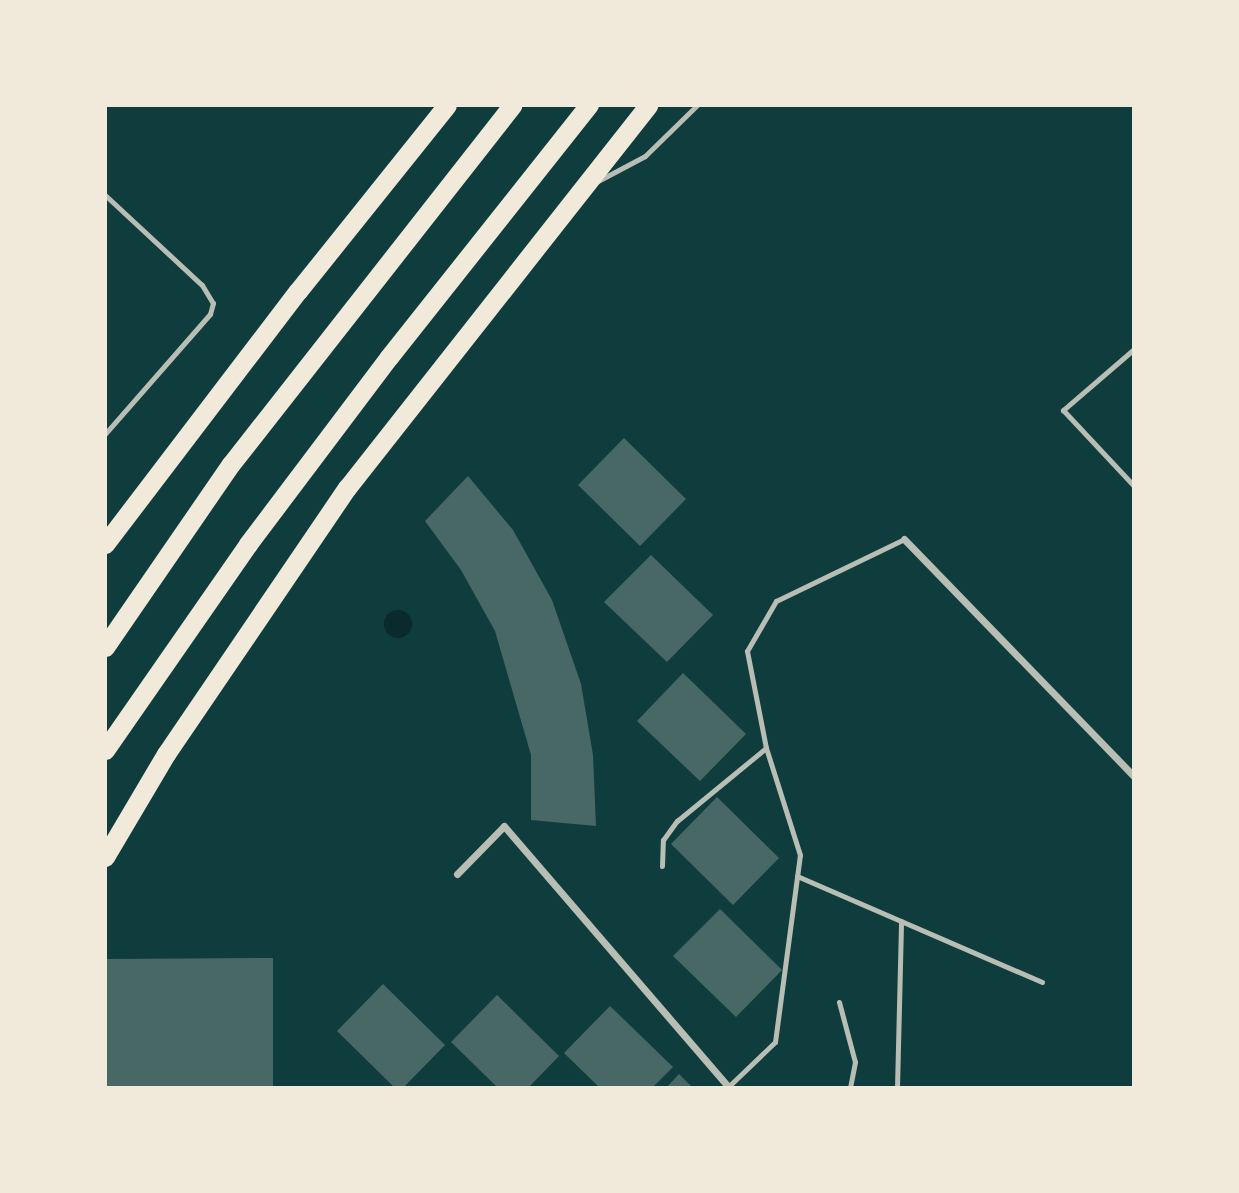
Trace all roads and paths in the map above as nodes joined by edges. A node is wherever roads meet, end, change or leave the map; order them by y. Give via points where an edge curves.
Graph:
1 (447, 105) edge
2 (512, 105) edge
3 (589, 105) edge
4 (648, 105) edge
5 (697, 105) edge
6 (583, 187) junction
7 (105, 195) edge
8 (1134, 349) edge
9 (105, 434) edge
10 (1134, 486) edge
11 (904, 539) joint
12 (105, 544) edge
13 (105, 647) edge
14 (766, 748) junction
15 (105, 750) edge
16 (1134, 776) edge
17 (105, 857) edge
18 (662, 866) dead end
19 (457, 874) dead end
20 (797, 876) junction
21 (901, 921) junction
22 (1042, 982) dead end
23 (839, 1002) dead end
24 (729, 1087) edge
25 (850, 1088) edge
26 (897, 1088) edge

1 - 12 highway
2 - 13 highway via 230,464
3 - 15 highway via 248,544
4 - 6 highway
5 - 6 lane via 645,156
6 - 17 highway via 346,488 166,754
7 - 9 lane via 202,285 213,303 210,314
8 - 10 lane via 1063,410
11 - 14 lane via 776,601 747,651
11 - 16 street
14 - 18 lane via 677,821 663,840
14 - 20 lane via 800,855
19 - 24 street via 504,826
20 - 21 lane
20 - 24 lane via 775,1042
21 - 22 lane
21 - 26 lane
23 - 25 lane via 855,1062

